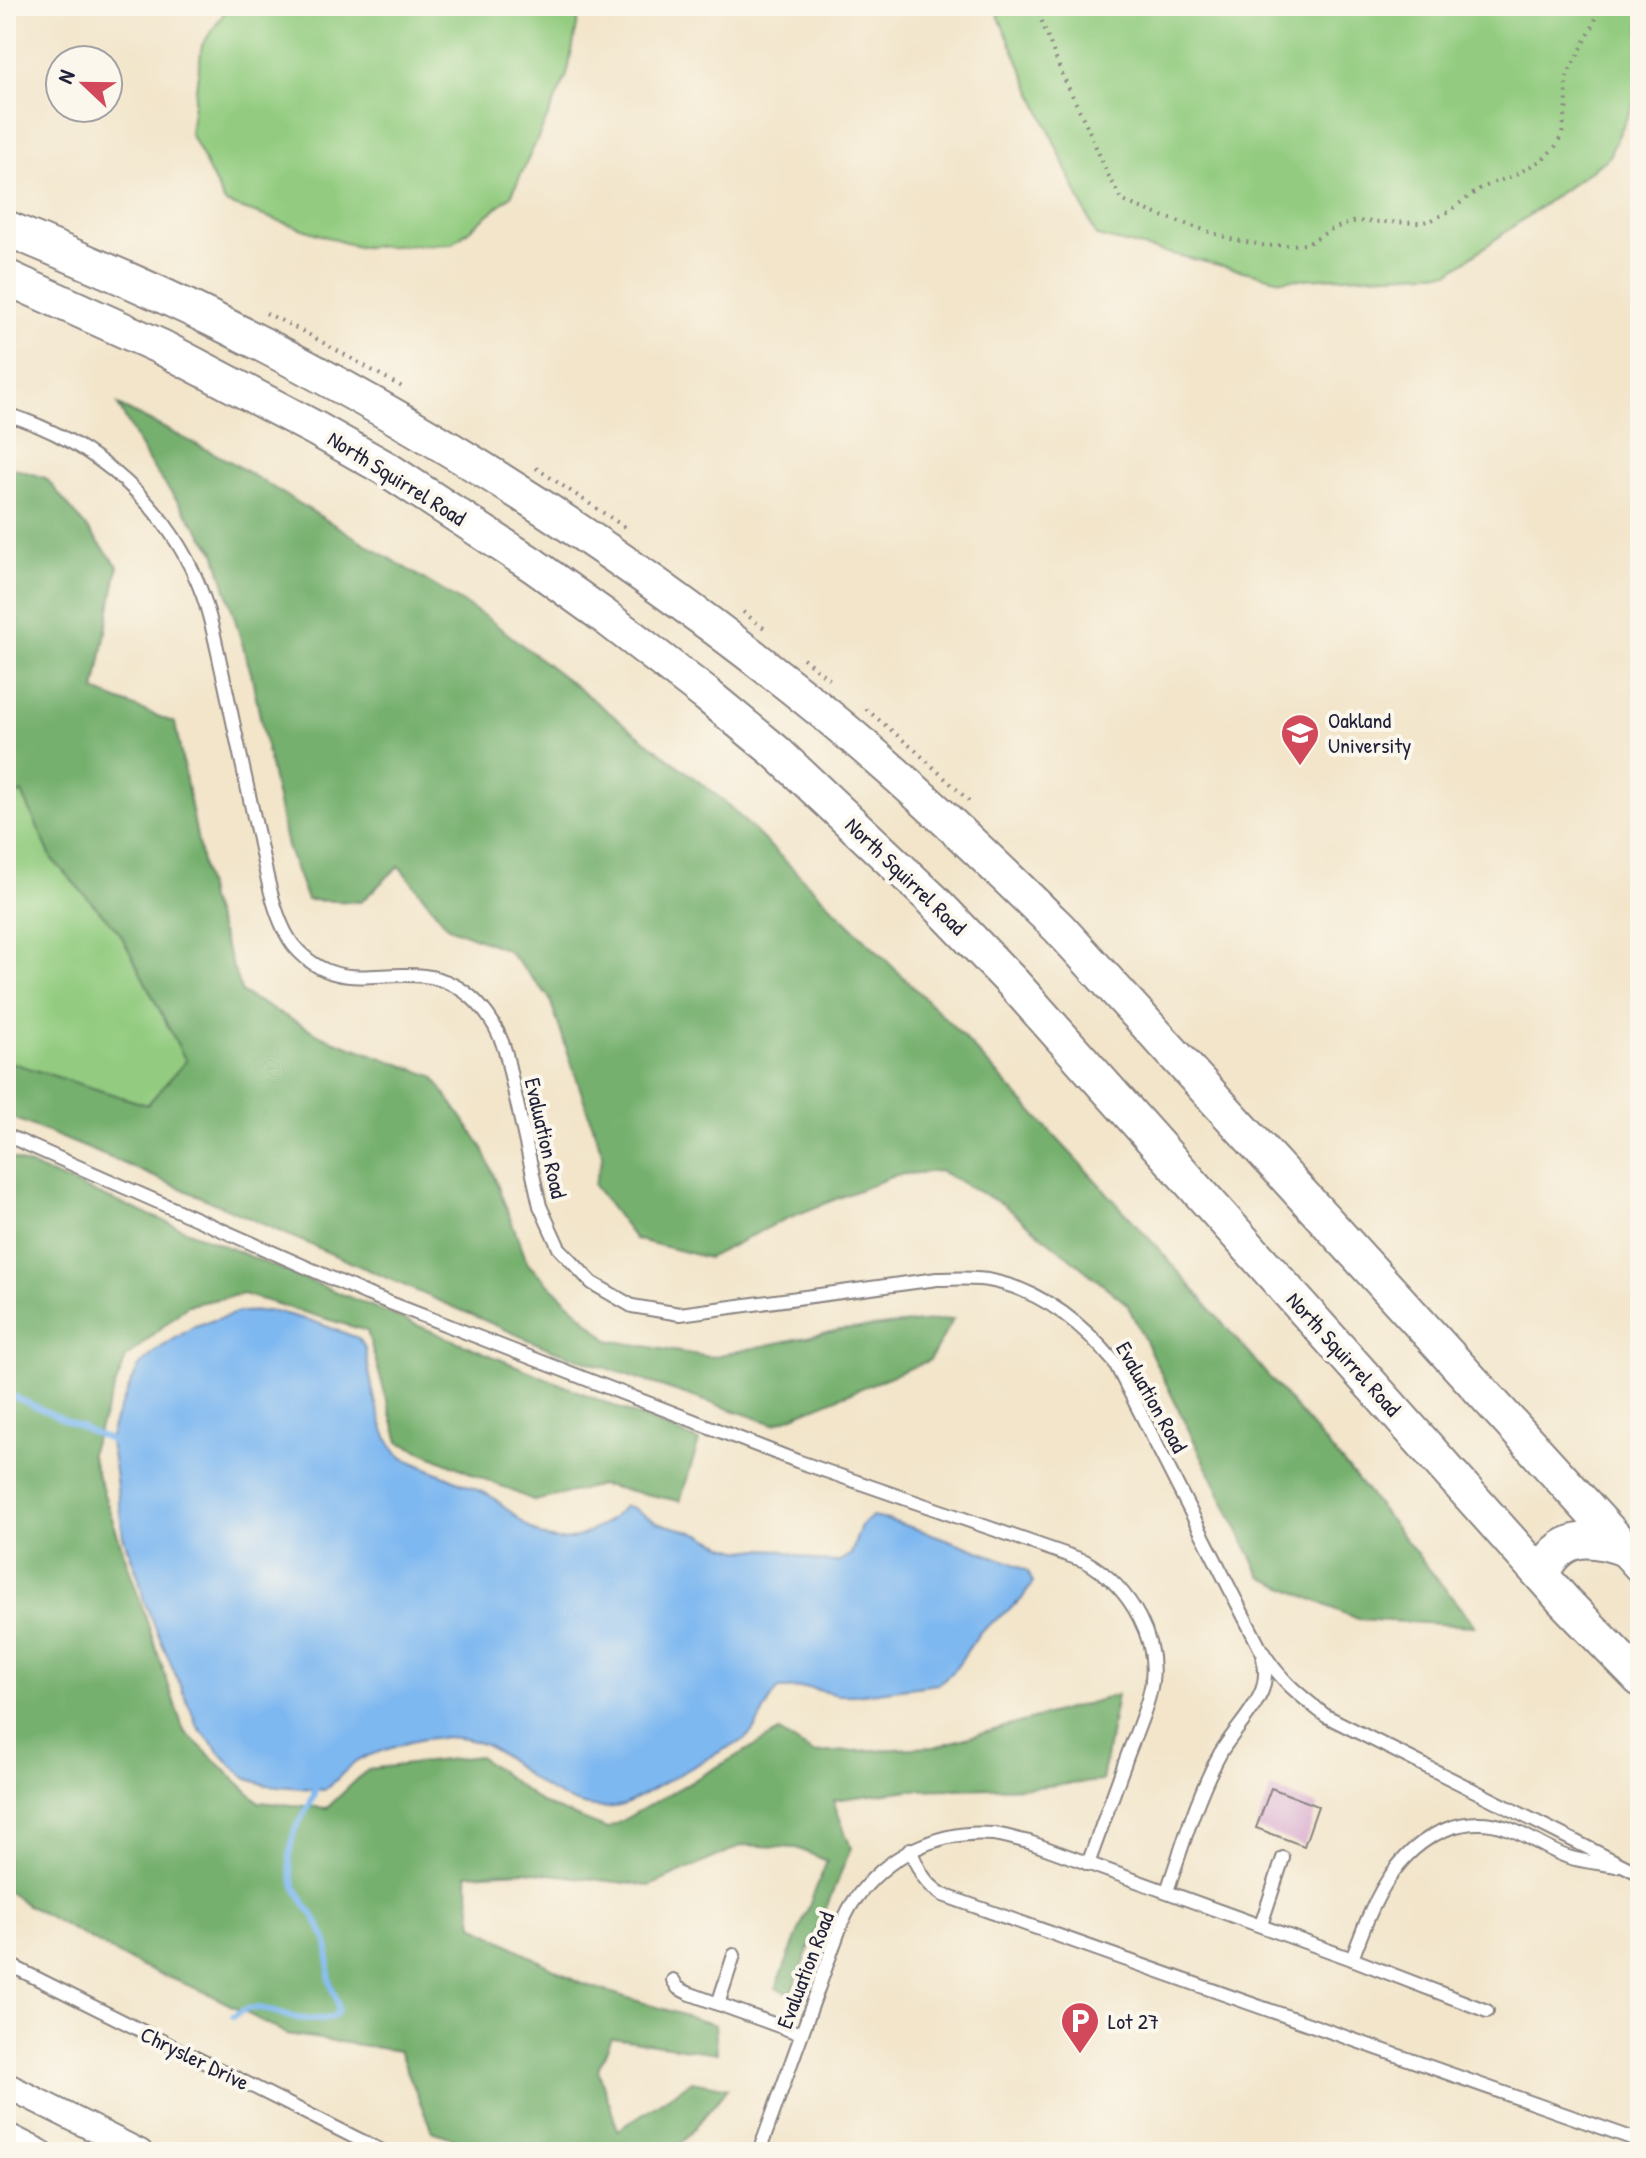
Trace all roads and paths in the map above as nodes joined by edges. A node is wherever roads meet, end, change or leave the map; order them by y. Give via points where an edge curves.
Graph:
1 (1036, 6) edge
2 (1600, 6) edge
3 (6, 228) edge
4 (6, 277) edge
5 (6, 414) edge
6 (6, 1135) edge
7 (1632, 1557) edge
8 (1541, 1574) junction
9 (1260, 1648) junction
10 (1640, 1679) edge
11 (910, 1849) junction
12 (1283, 1858) dead end
13 (1088, 1864) junction
14 (1636, 1872) edge
15 (1167, 1891) junction
16 (1261, 1925) junction
17 (734, 1955) dead end
18 (1352, 1959) junction
19 (6, 1963) edge
20 (673, 1980) dead end
21 (718, 2004) junction
22 (1487, 2011) dead end
23 (801, 2034) junction
24 (6, 2085) edge
25 (6, 2135) edge
26 (1640, 2141) edge
27 (40, 2152) edge
28 (140, 2152) edge
29 (384, 2152) edge
30 (759, 2152) edge

1 - 2 path via 1061,72 1123,201 1231,239 1267,246 1307,244 1356,221 1432,220 1481,188 1543,159 1562,135 1566,80
3 - 7 main road via 232,329 439,443 625,562 824,713 971,842 1059,928
4 - 8 main road, North Squirrel Road via 161,347 385,468 604,616 775,751 1013,983
5 - 9 lane, Evaluation Road via 77,444 119,474 154,510 181,549 203,596 282,925 311,961 333,973 353,978 425,976 471,995 490,1016 501,1034 540,1206 559,1248 592,1283 632,1306 680,1314 937,1279 993,1281 1043,1299 1083,1327 1115,1363
6 - 13 lane via 367,1294 797,1461 1101,1570 1126,1595 1144,1626 1152,1661 1150,1693
7 - 8 main road via 1595,1540 1582,1540 1560,1548
8 - 10 main road, North Squirrel Road
9 - 14 lane, Evaluation Road via 1273,1670 1326,1716
9 - 15 lane, Evaluation Road via 1265,1666 1262,1693 1205,1784
11 - 13 lane, Evaluation Road via 958,1834 994,1834
11 - 23 lane, Evaluation Road via 878,1873 853,1902
11 - 26 lane via 929,1886 943,1895
12 - 16 lane
13 - 15 lane, Evaluation Road
14 - 18 lane, Evaluation Road via 1567,1857 1508,1828 1488,1823 1456,1826 1422,1841 1393,1871
15 - 16 lane, Evaluation Road
16 - 18 lane, Evaluation Road
17 - 21 lane
18 - 22 lane
19 - 29 lane, Chrysler Drive
20 - 21 lane via 678,1988
21 - 23 lane
23 - 30 lane, Evaluation Road
24 - 28 street
25 - 27 street

